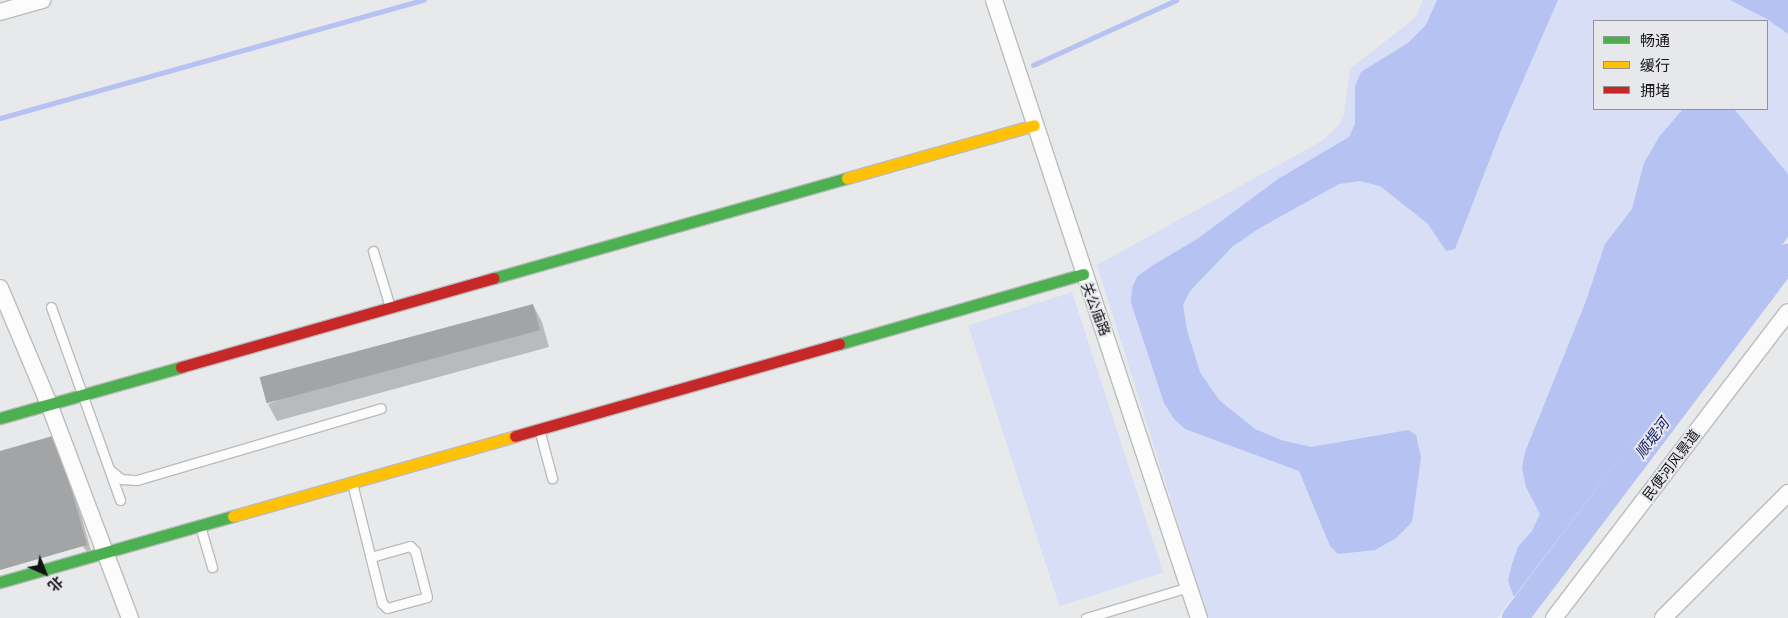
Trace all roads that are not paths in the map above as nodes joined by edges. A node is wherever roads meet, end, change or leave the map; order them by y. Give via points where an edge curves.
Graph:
1 (42, 0) edge
2 (994, 0) edge
3 (0, 12) edge
4 (1034, 125) junction
5 (373, 251) dead end
6 (1083, 274) junction
7 (0, 288) edge
8 (51, 307) dead end
9 (390, 308) junction
10 (1786, 320) edge
11 (83, 395) junction
12 (49, 404) junction
13 (381, 408) dead end
14 (0, 418) edge
15 (539, 429) junction
16 (110, 470) junction
17 (552, 478) dead end
18 (352, 482) junction
19 (1788, 493) edge
20 (120, 500) dead end
21 (200, 526) junction
22 (104, 553) junction
23 (371, 557) junction
24 (212, 567) dead end
25 (0, 582) edge
26 (1189, 587) junction
27 (130, 618) edge
28 (1086, 618) edge
29 (1198, 618) edge
30 (1554, 618) edge
31 (1663, 618) edge

1 - 3 street
2 - 4 street, 关公庙路
4 - 6 street, 关公庙路
4 - 9 street
5 - 9 lane
6 - 15 street
6 - 26 street, 关公庙路 via 1115,358
7 - 12 street
8 - 11 lane
9 - 11 street
10 - 30 street, 民便河风景道
11 - 12 street
11 - 16 lane
12 - 14 street
12 - 22 street
13 - 16 lane via 137,480 121,479
15 - 17 lane
15 - 18 street
16 - 20 lane
18 - 21 street
18 - 23 lane
19 - 31 street
21 - 22 street
21 - 24 lane
22 - 25 street
22 - 27 street
23 - 23 lane via 382,603 388,608 427,597 415,551 410,546
26 - 28 lane
26 - 29 street, 关公庙路

